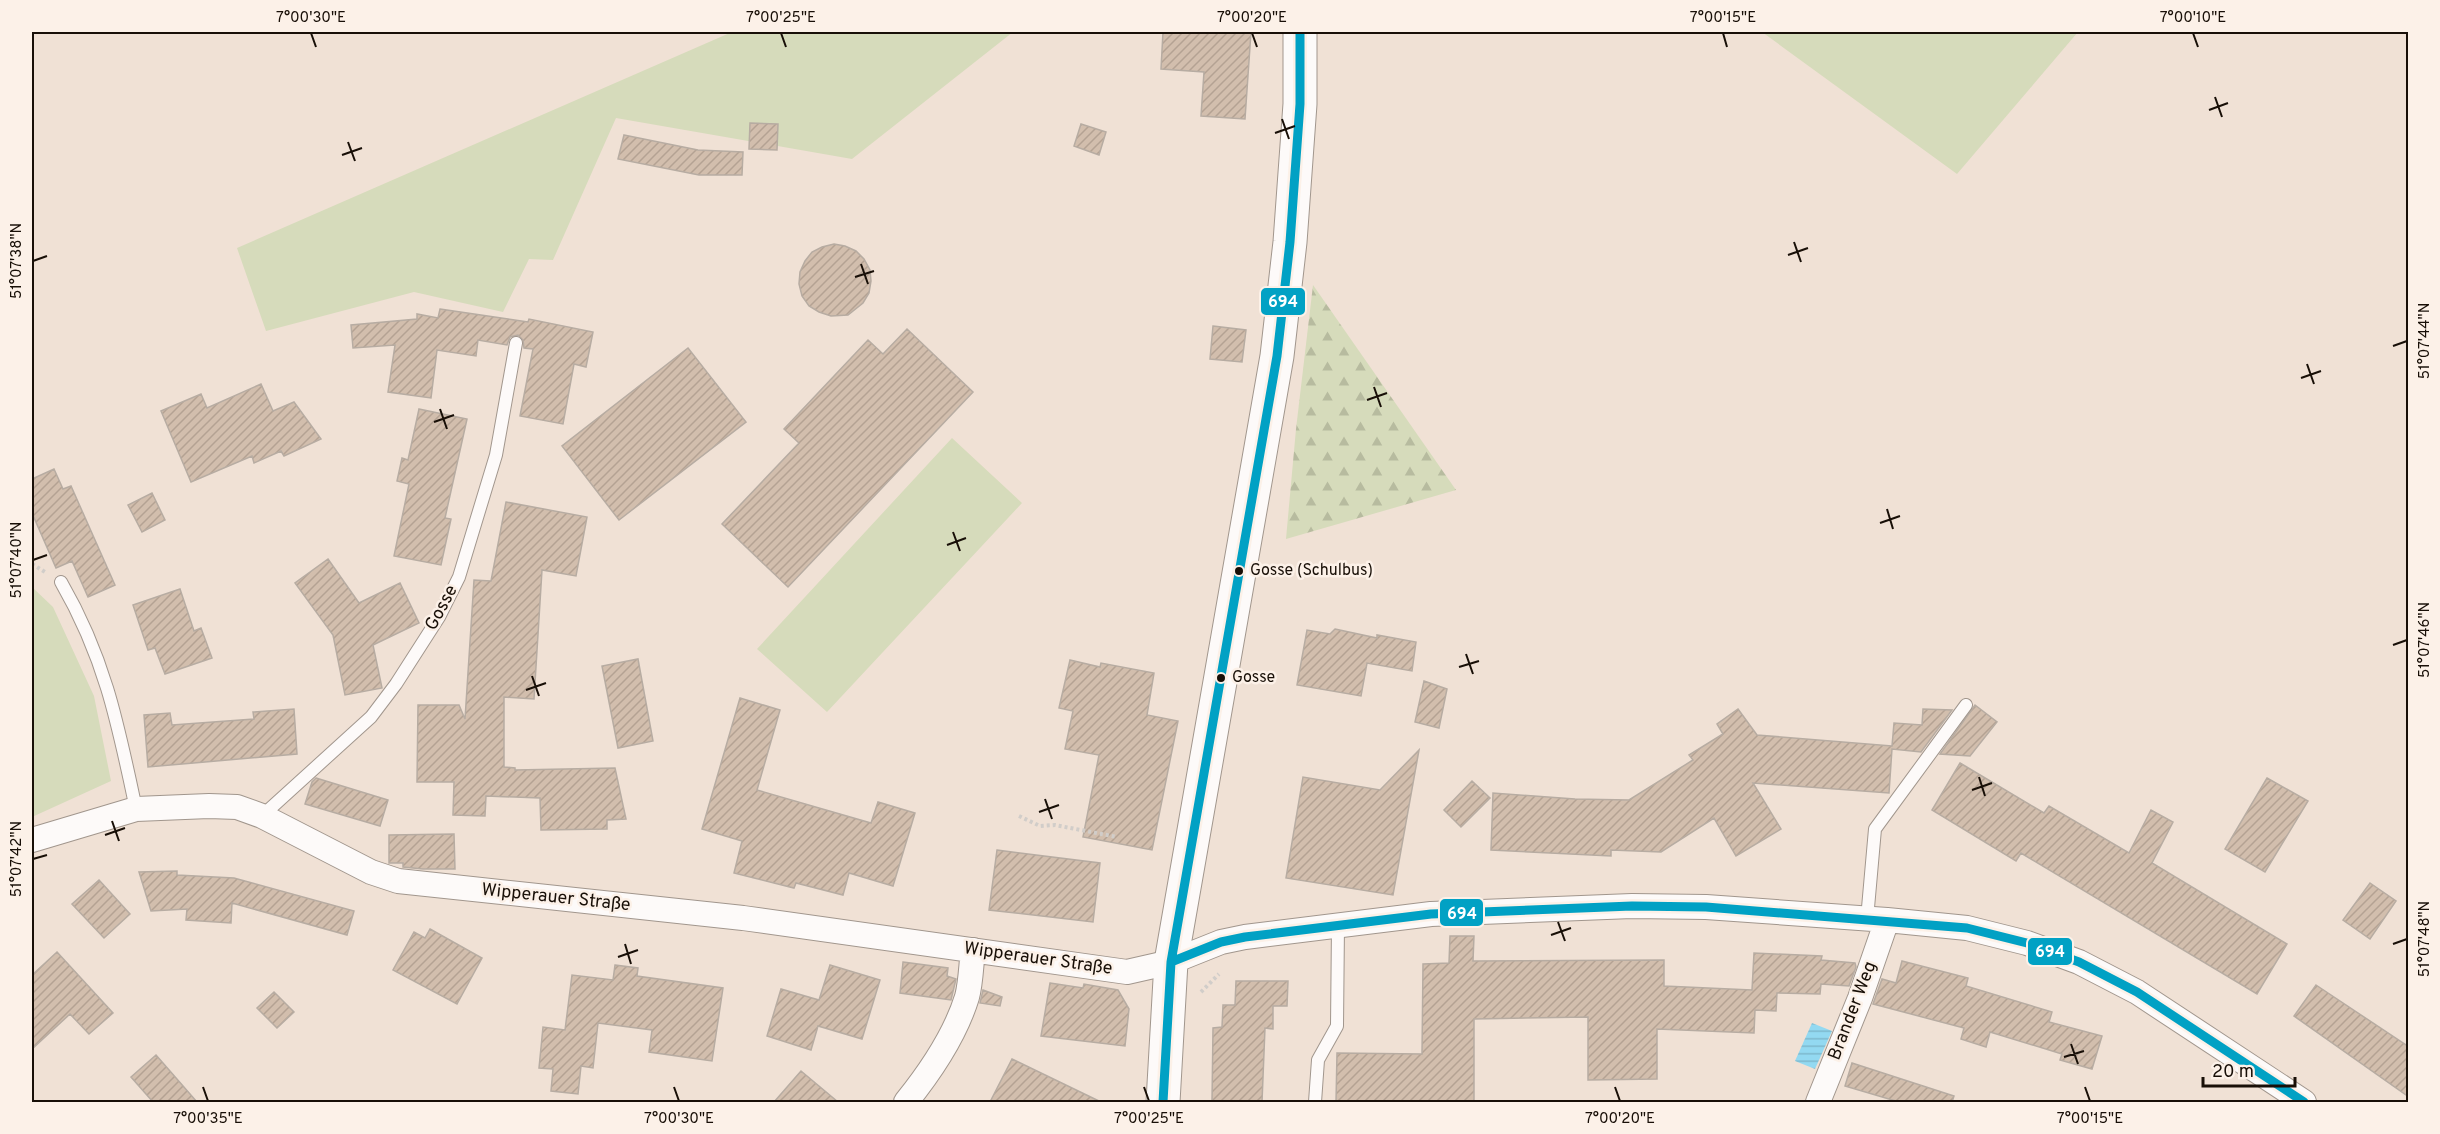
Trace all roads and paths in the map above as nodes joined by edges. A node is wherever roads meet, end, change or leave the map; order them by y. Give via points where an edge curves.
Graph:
1 (1300, 32) edge
2 (516, 343) dead end
3 (61, 582) dead end
4 (1966, 705) dead end
5 (136, 809) junction
6 (262, 816) junction
7 (1020, 816) dead end
8 (1117, 837) dead end
9 (32, 840) edge
10 (1877, 919) junction
11 (1338, 925) junction
12 (973, 950) junction
13 (1171, 962) junction
14 (1223, 971) dead end
15 (1198, 1000) dead end
16 (906, 1102) edge
17 (1163, 1102) edge
18 (1315, 1102) edge
19 (1818, 1102) edge
20 (2304, 1102) edge

1 - 13 main road via 1300,104 1277,356
2 - 6 lane, Gosse via 495,454 459,576 439,617 371,717
3 - 5 lane via 86,629 105,678
4 - 10 lane via 1875,829
5 - 6 street, Wipperauer Straße via 224,806
5 - 9 street, Wipperauer Straße
6 - 12 street, Wipperauer Straße via 371,873 398,881 743,918
7 - 8 path via 1040,826
10 - 11 street, Wipperauer Straße via 1632,906 1431,914
10 - 19 street, Brander Weg via 1860,998
10 - 20 street, Wipperauer Straße via 1967,928 2027,943 2079,962 2137,992
11 - 13 street, Wipperauer Straße via 1221,942
11 - 18 lane via 1337,1026 1318,1060
12 - 13 street, Wipperauer Straße via 1127,972
12 - 16 street via 967,996 931,1071
13 - 17 main road
14 - 15 path

